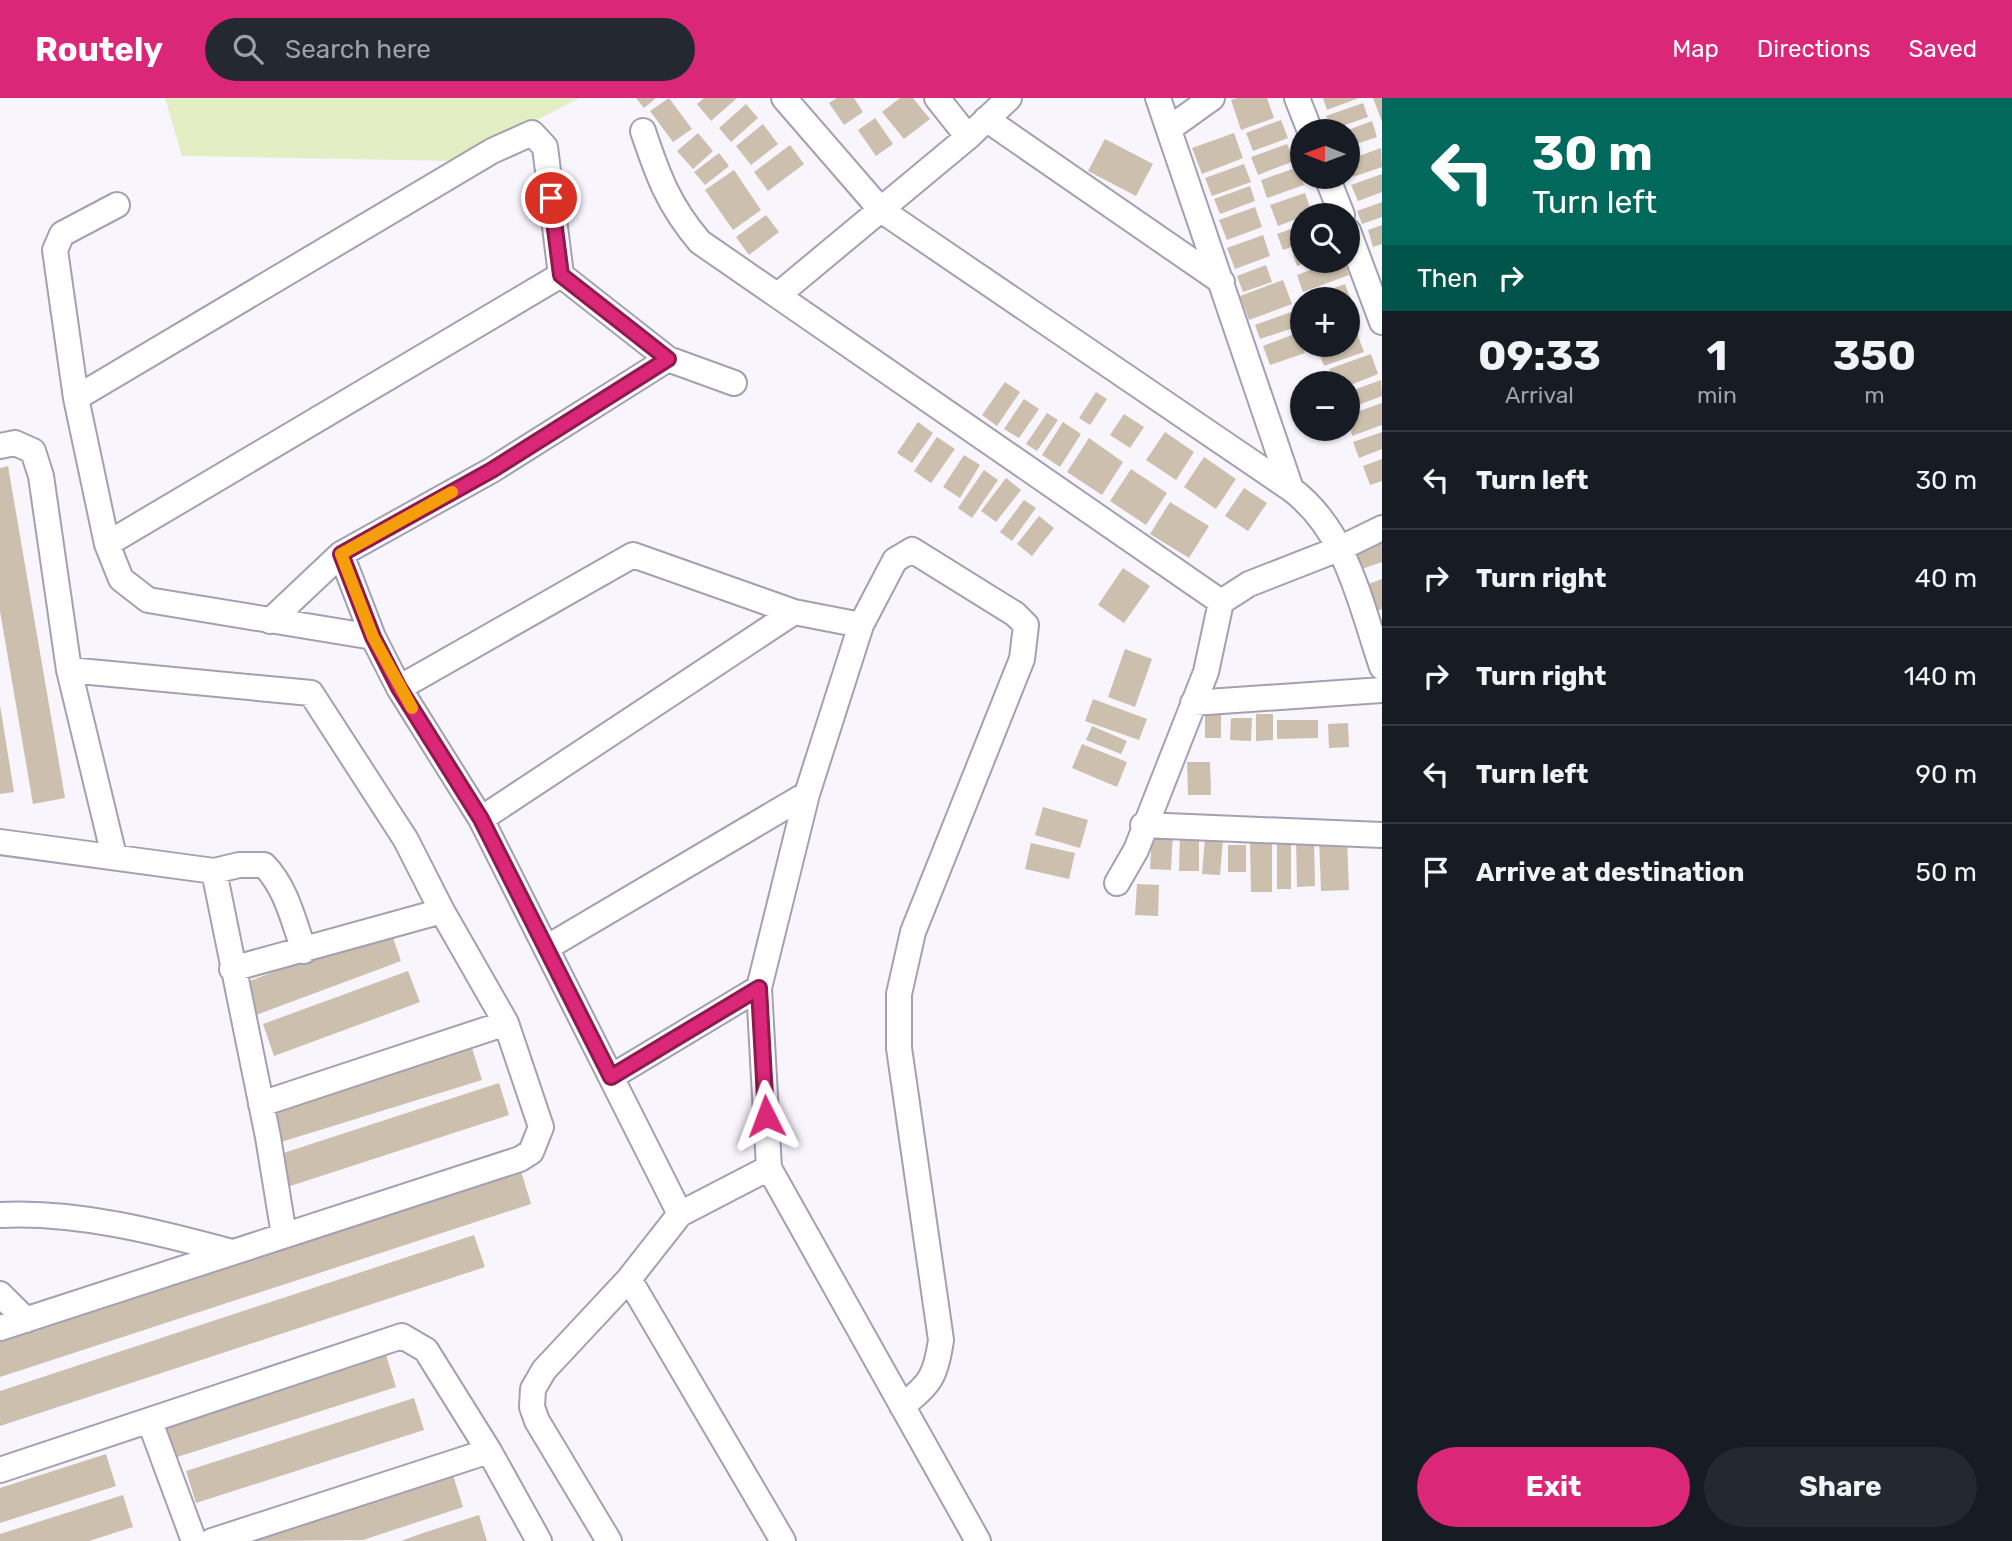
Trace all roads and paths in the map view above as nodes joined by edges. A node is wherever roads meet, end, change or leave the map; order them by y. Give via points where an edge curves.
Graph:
1 (784, 98) edge
2 (937, 98) edge
3 (1009, 98) edge
4 (1158, 98) edge
5 (1212, 98) edge
6 (1297, 98) edge
7 (986, 119) junction
8 (1305, 119) edge
9 (1170, 128) junction
10 (643, 131) dead end
11 (968, 137) junction
12 (117, 205) dead end
13 (881, 210) junction
14 (1360, 263) edge
15 (561, 275) junction
16 (1222, 282) junction
17 (778, 295) junction
18 (1382, 322) edge
19 (668, 359) junction
20 (734, 383) dead end
21 (75, 398) junction
22 (0, 446) edge
23 (1291, 489) junction
24 (1382, 528) edge
25 (107, 544) junction
26 (1341, 548) junction
27 (341, 554) junction
28 (1221, 602) junction
29 (794, 612) junction
30 (270, 621) junction
31 (861, 625) junction
32 (373, 637) junction
33 (1382, 667) edge
34 (69, 670) junction
35 (399, 688) junction
36 (1382, 690) edge
37 (1193, 703) junction
38 (807, 794) junction
39 (481, 819) junction
40 (1143, 825) junction
41 (1382, 835) edge
42 (0, 842) edge
43 (114, 856) junction
44 (214, 871) junction
45 (1117, 883) dead end
46 (442, 911) junction
47 (546, 948) junction
48 (304, 951) junction
49 (232, 969) junction
50 (759, 988) junction
51 (506, 1023) junction
52 (611, 1077) junction
53 (261, 1104) junction
54 (769, 1168) junction
55 (680, 1214) junction
56 (0, 1216) edge
57 (284, 1235) junction
58 (232, 1252) junction
59 (629, 1279) junction
60 (0, 1294) edge
61 (26, 1320) junction
62 (0, 1328) edge
63 (902, 1406) junction
64 (150, 1422) junction
65 (489, 1451) junction
66 (0, 1470) edge
67 (194, 1541) edge
68 (212, 1541) edge
69 (539, 1541) edge
70 (609, 1541) edge
71 (783, 1541) edge
72 (978, 1541) edge

1 - 13 street
2 - 11 street
3 - 7 street
4 - 9 street
5 - 9 street
6 - 8 street
7 - 11 street
7 - 16 street
9 - 16 street
10 - 17 street via 677,216 700,242
11 - 13 street
12 - 21 street via 62,234 55,250
13 - 17 street
13 - 23 street
14 - 18 street
15 - 19 street
15 - 21 street via 545,147 532,133 492,151
15 - 25 street
16 - 23 street
17 - 28 street
19 - 20 street
19 - 27 street via 492,470
21 - 25 street
22 - 34 street via 24,445 36,460
23 - 26 street via 1321,515
24 - 26 street
25 - 30 street via 121,579 148,600
26 - 28 street via 1249,584
26 - 33 street
27 - 30 street
27 - 32 street
28 - 37 street via 1206,672
29 - 31 street
29 - 35 street via 633,555
29 - 39 street
30 - 32 street
31 - 38 street
31 - 63 street via 895,560 912,550 1016,614 1026,625 1022,659 913,932 899,994 899,1048 941,1340 936,1371 923,1390
32 - 35 street
34 - 43 street
34 - 46 street via 311,693 406,840
35 - 39 street
36 - 37 street
37 - 40 street
38 - 47 street
38 - 50 street
39 - 47 street
40 - 41 street
40 - 45 street via 1136,850
42 - 43 street
43 - 44 street
44 - 48 street via 264,865 275,875
44 - 49 street
46 - 48 street
46 - 51 street
47 - 52 street
48 - 49 street
49 - 53 street
50 - 52 street
50 - 54 street
51 - 53 street
51 - 57 street via 541,1127 531,1152 520,1160
52 - 55 street
53 - 57 street
54 - 55 street
54 - 63 street
55 - 59 street
56 - 58 street via 60,1217 155,1232
57 - 58 street
58 - 61 street
59 - 70 street via 544,1370 533,1390 537,1421
59 - 71 street
60 - 61 street
61 - 62 street
63 - 72 street
64 - 65 street via 402,1336 426,1350
64 - 66 street
64 - 67 street
65 - 68 street
65 - 69 street

